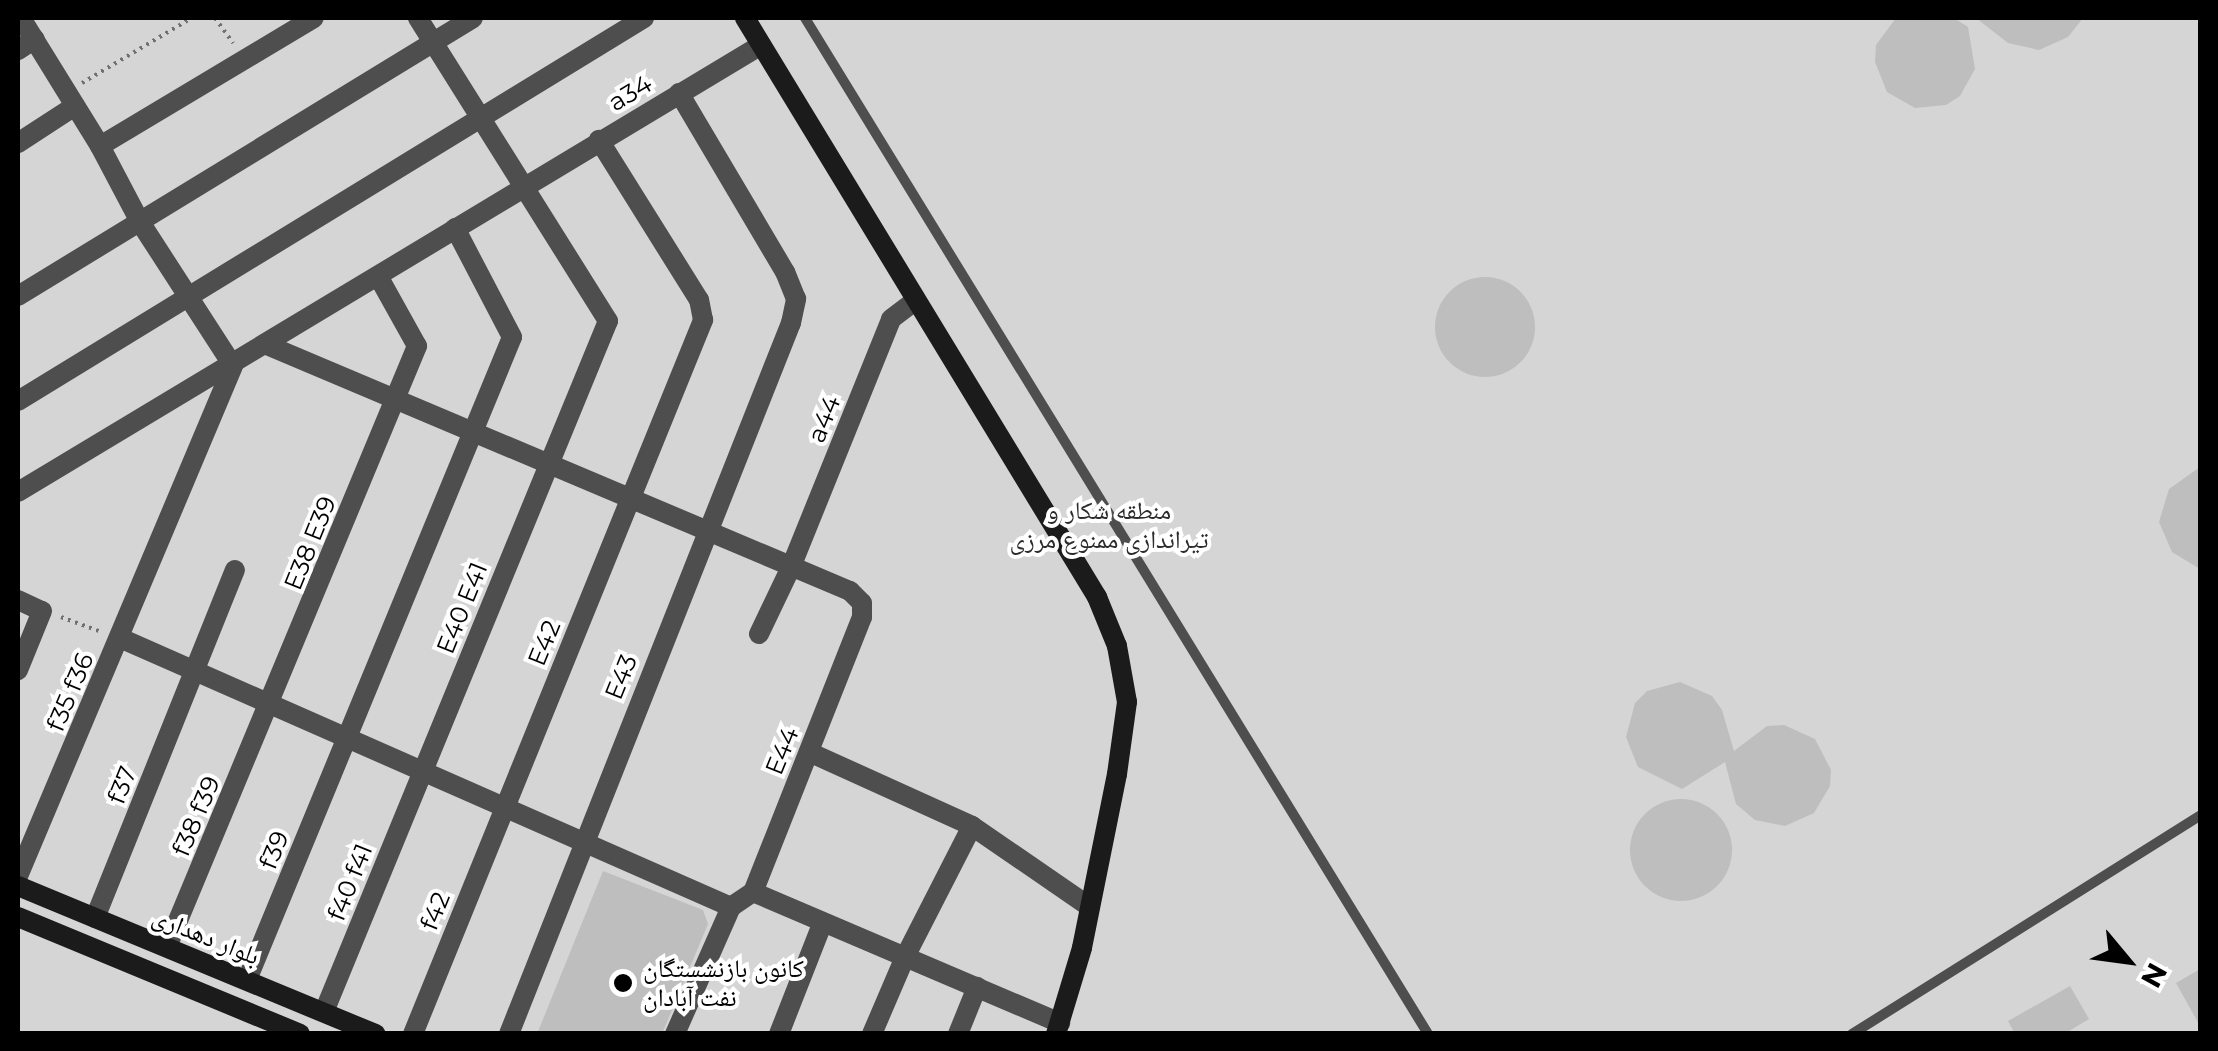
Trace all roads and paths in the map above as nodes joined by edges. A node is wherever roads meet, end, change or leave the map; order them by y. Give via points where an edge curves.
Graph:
1 (21, 18) edge
2 (188, 18) edge
3 (213, 18) edge
4 (314, 18) edge
5 (418, 18) edge
6 (473, 18) edge
7 (644, 18) edge
8 (745, 18) edge
9 (805, 18) edge
10 (432, 42) junction
11 (761, 44) junction
12 (26, 45) edge
13 (244, 60) junction
14 (678, 94) junction
15 (71, 99) junction
16 (482, 118) junction
17 (600, 140) junction
18 (18, 142) edge
19 (100, 146) junction
20 (524, 185) junction
21 (140, 222) junction
22 (455, 228) junction
23 (378, 276) junction
24 (18, 296) edge
25 (187, 298) junction
26 (916, 300) junction
27 (267, 345) junction
28 (234, 366) junction
29 (25, 397) edge
30 (396, 400) junction
31 (473, 432) junction
32 (549, 464) junction
33 (18, 492) edge
34 (630, 499) junction
35 (706, 530) junction
36 (792, 567) junction
37 (236, 570) dead end
38 (18, 600) edge
39 (42, 611) junction
40 (758, 634) dead end
41 (120, 638) junction
42 (18, 670) edge
43 (195, 671) junction
44 (270, 704) junction
45 (347, 738) junction
46 (808, 752) junction
47 (422, 771) junction
48 (504, 807) junction
49 (2200, 816) edge
50 (972, 826) junction
51 (583, 842) junction
52 (18, 876) edge
53 (18, 886) edge
54 (753, 892) junction
55 (1090, 906) junction
56 (731, 907) junction
57 (18, 918) edge
58 (96, 918) junction
59 (823, 922) junction
60 (168, 947) junction
61 (904, 956) junction
62 (248, 980) junction
63 (977, 987) junction
64 (324, 1012) junction
65 (1058, 1028) edge
66 (300, 1034) edge
67 (376, 1034) edge
68 (413, 1034) edge
69 (508, 1034) edge
70 (675, 1034) edge
71 (779, 1034) edge
72 (872, 1034) edge
73 (958, 1034) edge
74 (1428, 1034) edge
75 (1852, 1034) edge

1 - 12 street
2 - 3 path
2 - 15 path
3 - 13 path
4 - 13 street
5 - 10 street
6 - 10 street
7 - 16 street
8 - 11 main road
9 - 74 lane
10 - 16 street
10 - 21 street
11 - 14 street, a34
11 - 26 main road
12 - 15 street
13 - 19 street
14 - 17 street, a34
14 - 35 street, E43 via 796,299
15 - 18 street
15 - 19 street
16 - 20 street
16 - 25 street
17 - 20 street, a34
17 - 34 street, E42 via 699,300 703,320
19 - 21 street
20 - 22 street, a34
20 - 32 street, E40 E41 via 608,321
21 - 24 street
21 - 25 street
22 - 23 street, a34
22 - 31 street, f39 via 512,337
23 - 27 street, a34
23 - 30 street, E38 E39 via 418,346
25 - 28 street
25 - 29 street
26 - 36 street, a44 via 891,319
26 - 55 main road via 1097,597 1117,646 1127,702
27 - 28 street, a34
27 - 30 street
28 - 33 street, a34
28 - 41 street, f35 f36
30 - 31 street
30 - 44 street, E38 E39
31 - 32 street
31 - 45 street, f39
32 - 34 street
32 - 47 street, E40 E41
34 - 35 street
34 - 48 street, E42
35 - 36 street
35 - 51 street, E43
36 - 40 street, a44
36 - 46 street, E44 via 862,603
37 - 43 street, f37
38 - 39 street
39 - 41 path
39 - 42 street
41 - 43 street
41 - 52 street, f35 f36
43 - 44 street
43 - 58 street, f37
44 - 45 street
44 - 60 street, f38 f39
45 - 47 street
45 - 62 street, f39
46 - 50 street
46 - 54 street, E44
47 - 48 street
47 - 64 street, f40 f41
48 - 51 street
48 - 68 street, f42
49 - 75 lane
50 - 55 street
50 - 61 street
51 - 56 street
51 - 69 street, E43
53 - 58 main road, بلوار دهداری
54 - 56 street
54 - 59 street
55 - 65 main road
56 - 70 street
57 - 66 main road
58 - 60 main road, بلوار دهداری
59 - 61 street
59 - 71 street
60 - 62 main road, بلوار دهداری
61 - 63 street
61 - 72 street
62 - 64 main road, بلوار دهداری
63 - 65 street
63 - 73 street
64 - 67 main road, بلوار دهداری

